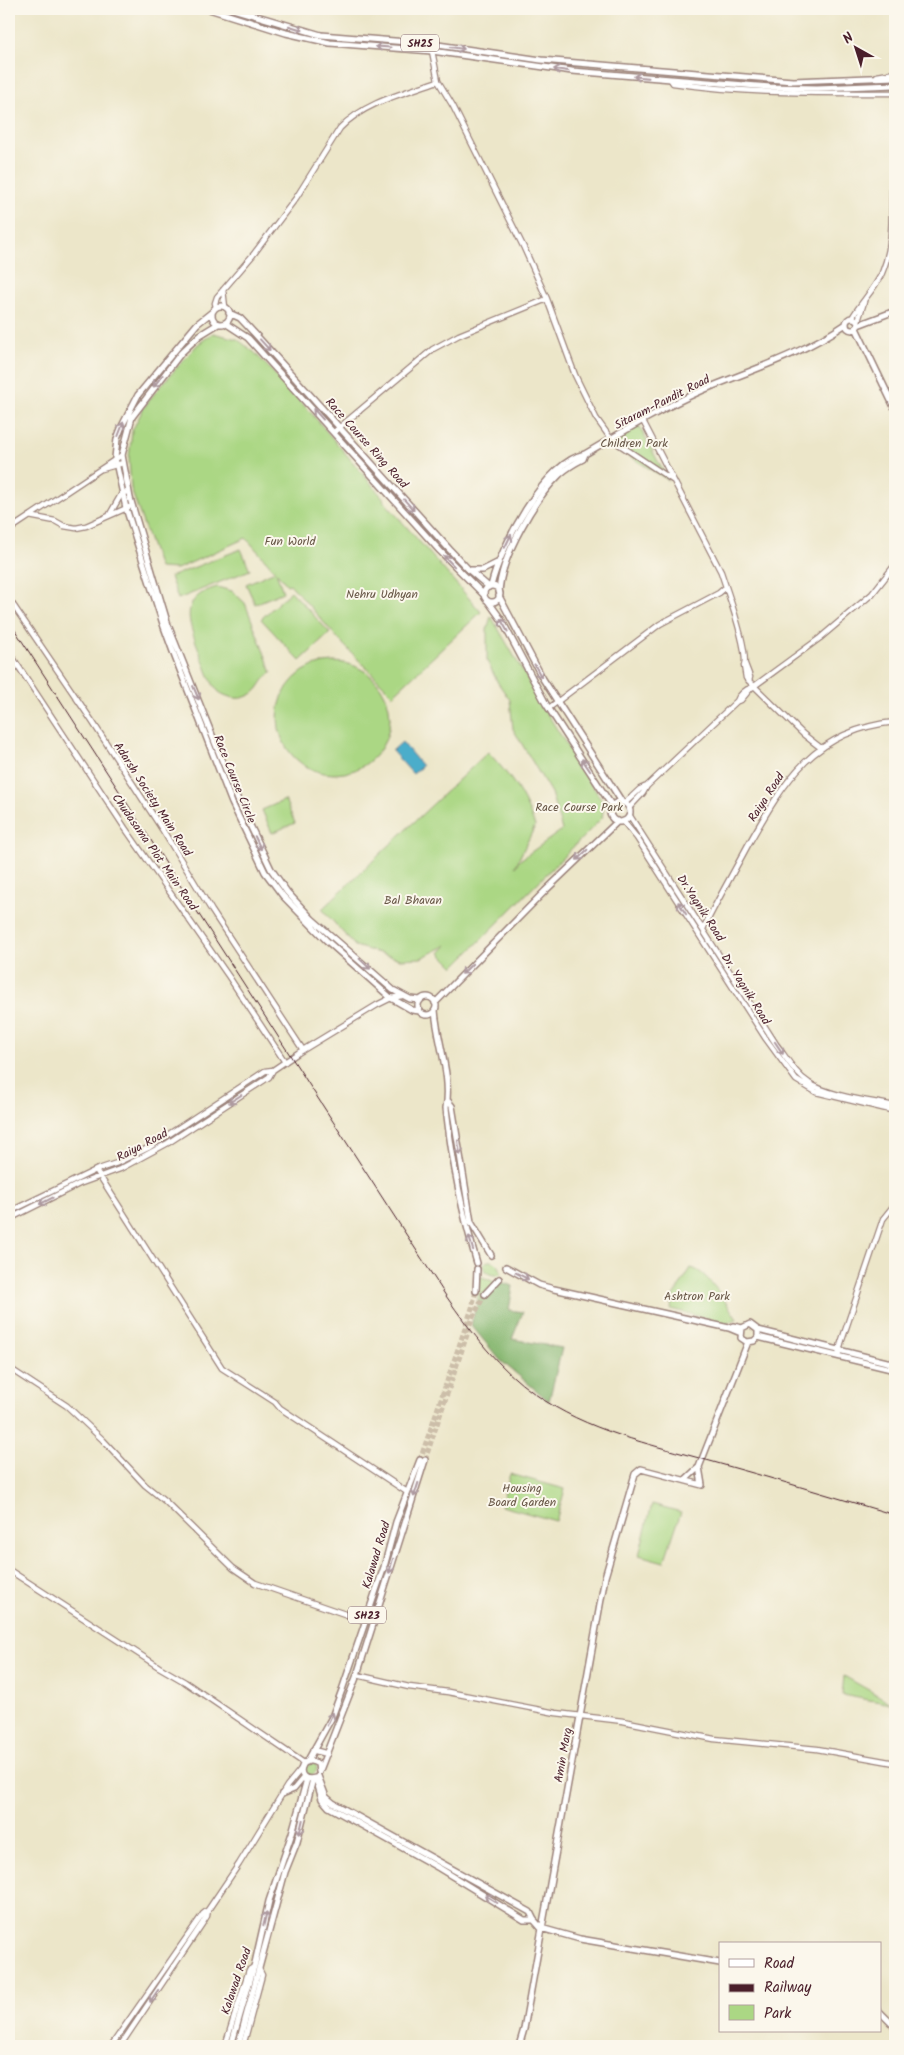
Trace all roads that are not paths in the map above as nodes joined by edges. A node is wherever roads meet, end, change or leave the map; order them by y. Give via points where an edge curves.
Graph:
1 (209, 9) edge
2 (233, 9) edge
3 (432, 51) junction
4 (672, 72) junction
5 (895, 73) edge
6 (895, 77) edge
7 (672, 80) junction
8 (438, 81) junction
9 (895, 85) edge
10 (895, 94) edge
11 (895, 154) edge
12 (223, 290) junction
13 (547, 300) junction
14 (865, 301) junction
15 (216, 307) junction
16 (225, 307) junction
17 (212, 312) junction
18 (895, 312) edge
19 (229, 313) junction
20 (852, 318) junction
21 (225, 323) junction
22 (218, 324) junction
23 (857, 325) junction
24 (848, 327) junction
25 (895, 409) edge
26 (643, 421) junction
27 (340, 427) junction
28 (334, 432) junction
29 (611, 439) junction
30 (585, 454) junction
31 (122, 455) junction
32 (115, 458) junction
33 (123, 462) junction
34 (116, 465) junction
35 (101, 470) junction
36 (674, 481) junction
37 (128, 492) junction
38 (122, 494) junction
39 (132, 506) junction
40 (126, 508) junction
41 (110, 514) junction
42 (29, 516) junction
43 (9, 530) edge
44 (498, 563) junction
45 (895, 565) edge
46 (469, 570) junction
47 (490, 586) junction
48 (726, 586) junction
49 (499, 594) junction
50 (484, 595) junction
51 (9, 599) edge
52 (488, 601) junction
53 (9, 652) edge
54 (753, 687) junction
55 (556, 702) junction
56 (549, 708) junction
57 (895, 722) edge
58 (821, 748) junction
59 (626, 804) junction
60 (612, 806) junction
61 (630, 816) junction
62 (620, 821) junction
63 (703, 929) junction
64 (700, 935) junction
65 (402, 996) junction
66 (391, 998) junction
67 (420, 1000) junction
68 (435, 1003) junction
69 (435, 1010) junction
70 (422, 1013) junction
71 (436, 1025) junction
72 (303, 1050) junction
73 (284, 1062) junction
74 (273, 1070) junction
75 (448, 1101) junction
76 (895, 1106) edge
77 (895, 1111) edge
78 (96, 1170) junction
79 (100, 1176) junction
80 (895, 1204) edge
81 (9, 1212) edge
82 (9, 1219) edge
83 (491, 1255) dead end
84 (506, 1267) dead end
85 (499, 1279) dead end
86 (476, 1291) tunnel mouth
87 (485, 1294) tunnel mouth
88 (742, 1330) junction
89 (758, 1330) junction
90 (758, 1337) junction
91 (747, 1342) junction
92 (840, 1349) junction
93 (838, 1356) junction
94 (895, 1364) edge
95 (9, 1368) edge
96 (895, 1370) edge
97 (699, 1467) junction
98 (685, 1480) junction
99 (407, 1492) junction
100 (9, 1570) edge
101 (365, 1621) junction
102 (356, 1676) junction
103 (580, 1715) junction
104 (313, 1750) junction
105 (327, 1754) junction
106 (895, 1764) edge
107 (304, 1765) junction
108 (313, 1776) junction
109 (282, 1794) junction
110 (208, 1910) junction
111 (534, 1920) junction
112 (542, 1928) junction
113 (719, 1962) edge
114 (257, 1968) junction
115 (255, 1975) junction
116 (882, 2014) edge
117 (895, 2027) edge
118 (111, 2046) edge
119 (120, 2046) edge
120 (225, 2046) edge
121 (232, 2046) edge
122 (238, 2046) edge
123 (243, 2046) edge
124 (519, 2046) edge

3 -> 1 main road, SH25 via 316,40
2 -> 4 main road, SH25 via 333,36
7 -> 3 main road, SH25 via 572,71
3 - 8 street
4 - 5 street via 795,79
4 - 6 main road, SH25 via 793,81
7 - 9 main road, SH25 via 794,88
7 - 10 street via 673,83 736,89
8 - 12 street via 374,105 348,120 296,198
8 - 13 street via 524,248
11 - 14 street via 889,250 882,273
12 - 15 street via 217,297
12 - 16 street
13 - 27 street via 466,332 433,349
13 - 29 street via 575,375 596,418
14 - 20 street
14 - 23 street
15 - 16 main road
15 - 17 main road
16 - 19 main road
17 - 22 main road via 212,318
32 -> 17 main road via 117,439 138,395 197,324
18 - 23 main road
19 - 21 main road
19 -> 27 main road, Race Course Ring Road via 240,318
20 - 23 main road
20 - 24 main road via 847,321
21 - 22 main road
28 -> 21 main road, Race Course Ring Road via 248,338
22 -> 31 main road via 181,353 140,404 130,424
23 - 24 main road
23 - 25 main road
24 - 26 main road, Sitaram-Pandit Road via 680,401
26 - 29 main road, Sitaram-Pandit Road
26 - 36 street
27 - 28 street
27 -> 46 main road, Race Course Ring Road
50 -> 28 main road, Race Course Ring Road via 434,545
29 - 30 main road, Sitaram-Pandit Road
29 - 36 street
44 -> 30 main road via 524,511 547,481 562,467
30 - 49 main road, Sitaram-Pandit Road via 555,480 531,511 505,566
31 - 32 street
31 - 33 main road
32 - 34 main road
32 - 35 street
33 - 34 street
33 - 37 main road
34 - 35 street
34 - 38 main road
35 - 42 street
36 - 48 street
37 - 38 street
37 - 39 main road, Race Course Circle
38 - 40 main road, Race Course Circle
38 - 41 street
39 - 40 street
39 -> 65 main road, Race Course Circle via 177,648 238,800 271,869 312,919
40 - 41 street
40 - 66 main road, Race Course Circle via 172,650 232,803 265,872 302,916
41 - 42 street via 76,528
42 - 43 street
44 - 46 main road via 483,570
44 - 47 main road
45 - 54 street via 872,594 820,638
46 - 47 main road, Race Course Ring Road
47 - 49 main road via 495,587
47 - 50 main road
48 - 54 street
48 - 55 street via 719,593 660,624
49 - 52 main road via 494,602
49 -> 55 main road
50 - 52 main road
51 - 72 street, Adarsh Society Main Road via 92,721
56 -> 52 main road
53 - 73 street, Chudasama Plot Main Road
54 - 58 street
54 - 59 street
55 - 56 street
55 - 59 main road
60 -> 56 main road
57 - 58 street, Raiya Road via 859,728
58 - 63 street, Raiya Road via 781,790
59 - 60 main road
59 - 61 main road
60 - 62 main road via 611,814
61 - 62 main road
61 - 63 street, Dr.Yagnik Road
64 -> 62 street, Dr. Yagnik Road via 637,838
62 -> 68 main road via 545,891
63 - 64 street, Raiya Road
63 -> 76 street, Dr.Yagnik Road via 776,1044 804,1079 825,1091
64 - 77 street, Dr. Yagnik Road via 796,1080 816,1092
65 - 66 street, Raiya Road
65 - 67 main road, Race Course Circle
66 - 70 main road, Race Course Circle
66 - 72 street, Raiya Road
67 - 68 main road via 428,997
67 - 70 main road via 418,1007
68 - 69 main road
69 - 70 main road
69 - 71 main road
70 - 71 main road, Race Course Circle
71 - 75 main road via 440,1033
72 - 73 street, Raiya Road
73 - 74 street, Raiya Road
74 - 78 street, Raiya Road via 260,1075 148,1148
74 -> 79 street, Raiya Road via 269,1077 168,1143
75 -> 83 main road via 452,1106 471,1222
86 -> 75 main road via 477,1266 465,1223 449,1130
78 - 79 street
78 - 81 street, Raiya Road
79 -> 82 street, Raiya Road
79 - 99 street via 222,1368
80 - 92 street via 883,1219
84 -> 88 main road via 539,1285
85 - 87 main road
88 - 89 main road via 750,1324
88 - 91 main road via 742,1338
89 - 90 main road
89 - 92 main road
90 - 91 main road
90 - 93 main road
91 - 97 main road
92 - 93 street
92 - 94 main road
93 - 96 main road
95 - 101 street via 67,1406 145,1486 239,1572 255,1583
97 - 98 main road
97 - 98 main road via 702,1485
98 - 103 main road, Amin Marg via 637,1472 632,1480 605,1577
99 - 101 main road, Kalawad Road / SH23
99 -> 102 main road, Kalawad Road / SH23 via 421,1462 406,1520
100 - 107 street via 185,1682
104 -> 101 main road, Kalawad Road / SH23 via 332,1717
102 - 103 street
102 - 105 main road, Kalawad Road / SH23
103 - 106 street via 714,1739 809,1748
103 - 112 main road, Amin Marg
104 - 105 main road
104 - 107 main road, Kalawad Road / SH23
105 - 108 main road, Kalawad Road / SH23
107 - 108 main road
107 - 108 main road via 316,1762
107 - 109 street
108 - 109 main road
108 - 111 main road via 333,1803 530,1912
111 -> 108 main road via 524,1920 439,1868 329,1808
108 - 114 main road, Kalawad Road / SH23 via 297,1842 284,1872
109 - 110 street
110 - 118 street
110 -> 119 street via 202,1924
111 - 112 main road
112 - 113 main road via 580,1939
112 - 124 main road, Amin Marg
114 - 115 main road
114 - 120 street, Kalawad Road / SH23 via 248,1970
114 - 123 street, Kalawad Road / SH23 via 262,1975
115 - 121 main road
115 - 122 main road
116 - 117 main road

